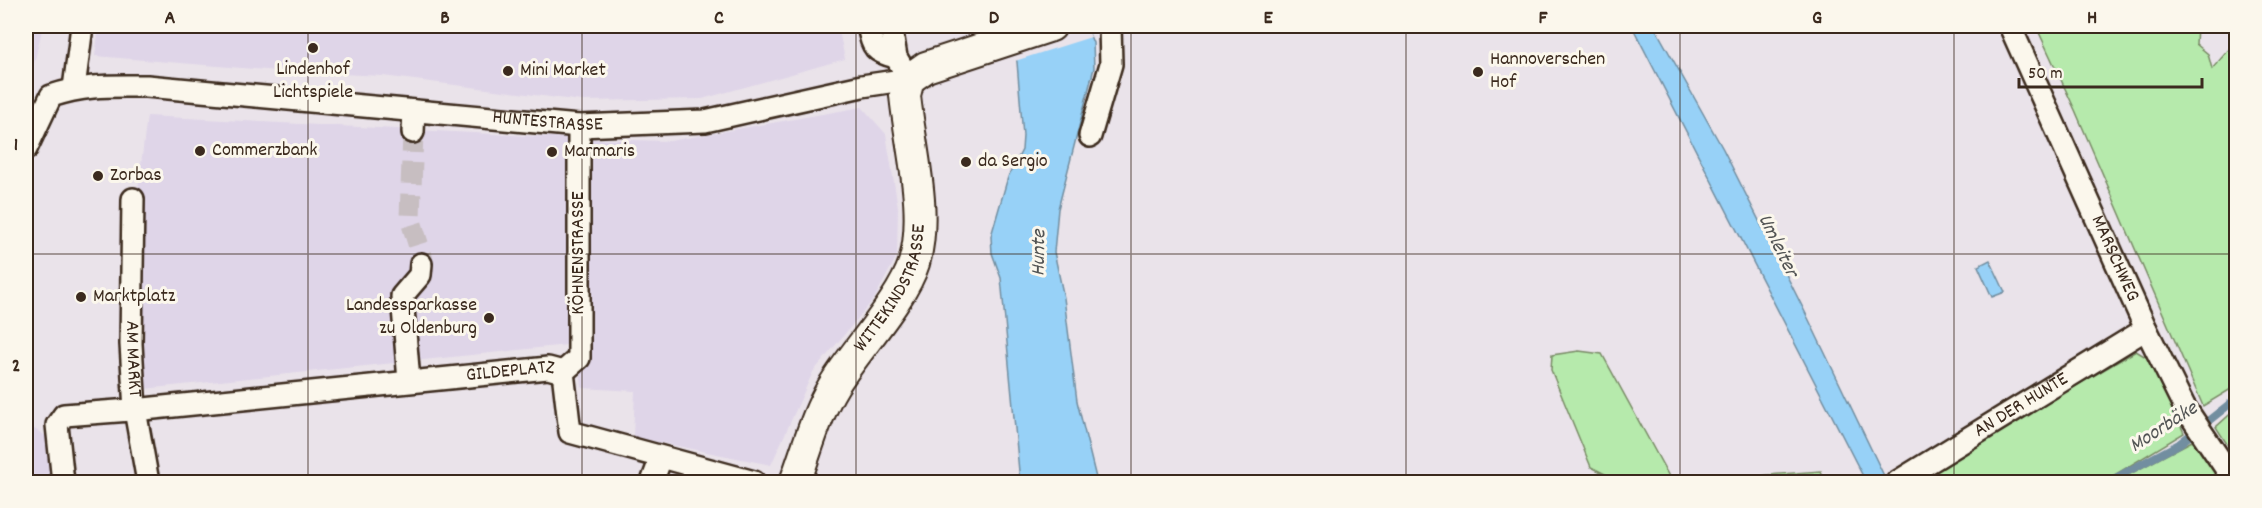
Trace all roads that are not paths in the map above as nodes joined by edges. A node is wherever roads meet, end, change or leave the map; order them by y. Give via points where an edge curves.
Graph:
1 (82, 26) edge
2 (868, 26) edge
3 (891, 26) edge
4 (1051, 26) edge
5 (1110, 26) edge
6 (2010, 26) edge
7 (902, 68) junction
8 (74, 88) junction
9 (579, 126) junction
10 (1090, 136) dead end
11 (26, 149) edge
12 (133, 199) dead end
13 (421, 264) tunnel mouth
14 (2146, 329) junction
15 (563, 372) junction
16 (409, 381) junction
17 (135, 410) junction
18 (661, 458) junction
19 (1903, 479) edge
20 (63, 483) edge
21 (148, 483) edge
22 (652, 483) edge
23 (754, 483) edge
24 (795, 483) edge
25 (2235, 483) edge

1 - 8 street
2 - 7 street via 872,43 880,54
3 - 7 street
4 - 7 street, HUNTESTRASSE via 926,67
5 - 10 street via 1111,64
6 - 14 street, MARSCHWEG
7 - 9 street, HUNTESTRASSE via 862,86 705,121
7 - 24 street, WITTEKINDSTRASSE via 920,204 914,264 902,288 832,387
8 - 9 street, HUNTESTRASSE via 147,86 414,121
8 - 11 street via 51,96
9 - 15 street, KÖHNENSTRASSE via 579,358
12 - 17 street, AM MARKT via 130,311
13 - 16 street via 420,275 402,296
14 - 19 street, AN DER HUNTE
14 - 25 street, MARSCHWEG via 2184,406
15 - 16 street, GILDEPLATZ via 549,368
15 - 18 street, GILDEPLATZ via 570,432
16 - 17 street, GILDEPLATZ
17 - 20 street, GILDEPLATZ via 64,416 57,425
17 - 21 street, AM MARKT
18 - 22 street
18 - 23 street, GILDEPLATZ

